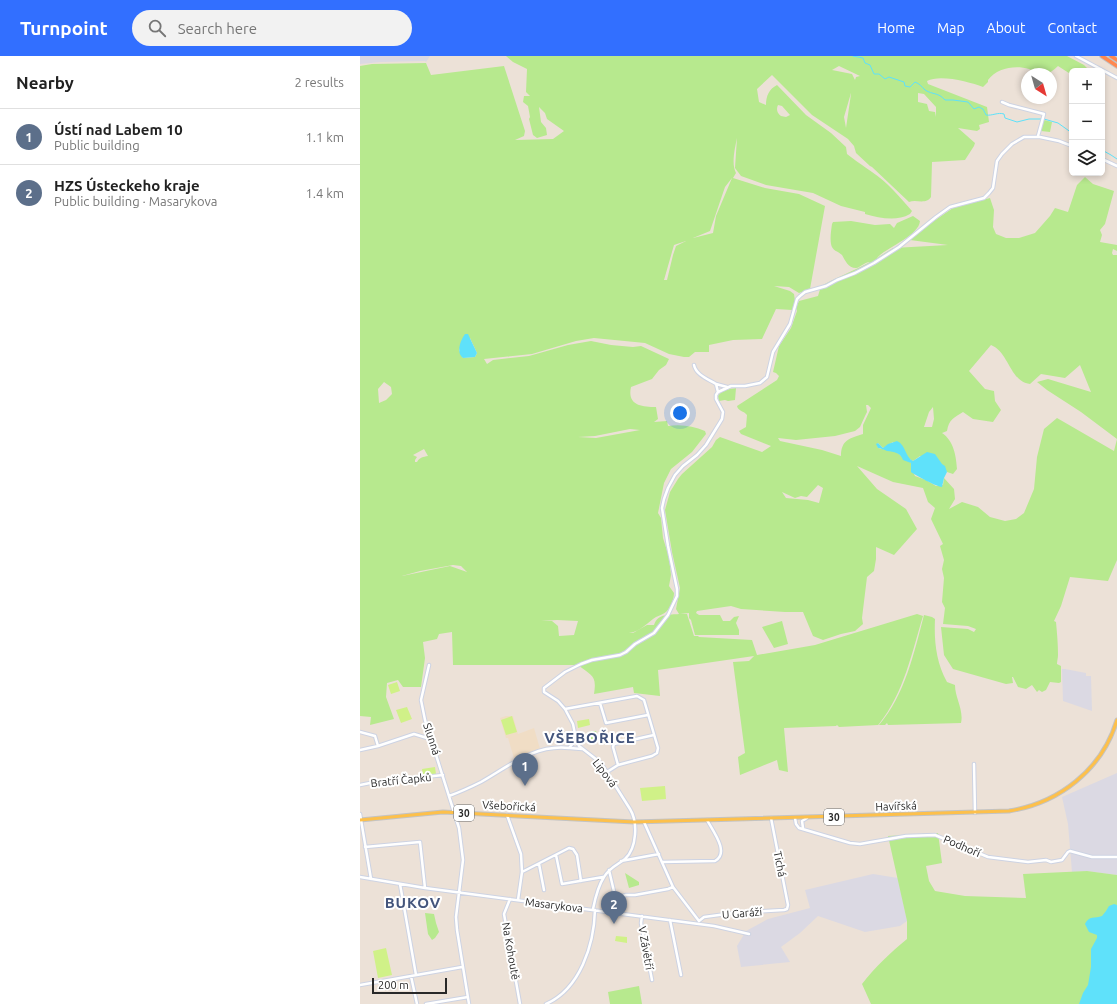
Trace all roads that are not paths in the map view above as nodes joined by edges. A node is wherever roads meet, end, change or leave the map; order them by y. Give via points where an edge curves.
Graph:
1 (1076, 56) edge
2 (1102, 56) edge
3 (1111, 56) edge
4 (1117, 60) edge
5 (1117, 66) edge
6 (1117, 78) edge
7 (1002, 102) dead end
8 (1038, 136) junction
9 (1069, 145) edge
10 (1105, 160) edge
11 (1117, 166) edge
12 (694, 365) dead end
13 (716, 384) junction
14 (727, 387) junction
15 (718, 392) junction
16 (429, 665) dead end
17 (600, 702) junction
18 (565, 709) junction
19 (648, 715) junction
20 (1117, 720) edge
21 (360, 732) edge
22 (654, 735) junction
23 (576, 739) junction
24 (378, 746) junction
25 (434, 746) junction
26 (569, 748) junction
27 (582, 749) junction
28 (360, 750) edge
29 (974, 764) dead end
30 (618, 765) junction
31 (607, 772) junction
32 (443, 775) junction
33 (360, 785) edge
34 (449, 796) junction
35 (454, 812) junction
36 (975, 813) junction
37 (360, 814) edge
38 (507, 815) junction
39 (771, 818) junction
40 (795, 818) junction
41 (807, 818) junction
42 (360, 820) edge
43 (707, 820) junction
44 (634, 822) junction
45 (644, 822) junction
46 (803, 828) junction
47 (365, 847) junction
48 (659, 854) junction
49 (556, 855) junction
50 (1117, 857) edge
51 (621, 862) junction
52 (662, 862) junction
53 (539, 864) junction
54 (609, 870) junction
55 (522, 872) junction
56 (360, 877) edge
57 (604, 877) junction
58 (371, 879) junction
59 (581, 881) junction
60 (400, 884) junction
61 (673, 887) junction
62 (425, 888) junction
63 (544, 890) dead end
64 (459, 892) junction
65 (616, 898) junction
66 (510, 899) junction
67 (518, 900) junction
68 (787, 909) joint
69 (594, 910) junction
70 (619, 913) junction
71 (642, 916) junction
72 (670, 920) junction
73 (699, 922) junction
74 (749, 934) dead end
75 (462, 967) junction
76 (416, 975) junction
77 (681, 975) dead end
78 (411, 976) junction
79 (652, 980) dead end
80 (360, 985) edge
81 (468, 997) junction
82 (417, 1004) edge
83 (426, 1004) edge
84 (469, 1004) edge
85 (520, 1004) edge
86 (546, 1004) edge

1 - 6 street
2 - 5 highway
3 - 4 highway
7 - 8 street via 1044,114
8 - 9 street
8 - 14 street via 1024,137 1002,154 997,161 993,188 984,198 950,207 899,248 874,263 826,286 802,294 797,300 790,324 773,352 767,378 752,385
10 - 11 street
12 - 13 street via 698,373
13 - 14 street
13 - 15 street
14 - 15 street
15 - 18 street, Lipová via 716,399 723,412 722,419 706,445 675,475 664,499 662,508 677,589 677,596 668,615 654,633 626,652 587,661 544,687 544,692
16 - 25 street, Slunná via 421,700
17 - 18 street
17 - 19 street via 637,696 644,700
17 - 19 street via 606,723
18 - 23 street, Lipová via 573,724
19 - 22 street
20 - 36 main road, Havířská / 30 via 1100,757 1081,778 1064,791 1027,808
21 - 24 street via 375,736
22 - 30 street via 658,748 655,755
22 - 30 street via 614,744
23 - 26 street
23 - 27 street, Lipová
24 - 25 street via 414,734 427,738
24 - 28 street
25 - 32 street, Slunná
26 - 27 street
26 - 34 street via 554,747 524,756 478,783
27 - 31 street, Lipová
29 - 36 street
30 - 31 street
31 - 44 street, Lipová via 630,809
32 - 33 street, Bratří Čapků
32 - 34 street, Slunná
34 - 35 street, Slunná
35 - 38 main road, Všebořická / 30
35 - 42 main road, Všebořická / 30
35 - 64 street, Slunná via 463,860
36 - 41 main road, Havířská / 30
37 - 42 street
38 - 44 main road, Všebořická / 30
38 - 55 street via 521,854
39 - 40 main road, Havířská / 30
39 - 43 main road, Havířská / 30
39 - 68 street, Tichá
40 - 41 main road, Havířská / 30
40 - 46 street via 796,824
41 - 46 street via 802,822
42 - 47 street
43 - 45 main road, Havířská / 30
43 - 52 street via 721,848 719,859
44 - 45 main road, Havířská / 30
44 - 51 street via 632,848
45 - 48 street
46 - 50 street, Podhoří via 860,844 906,836 935,835 988,857 1028,862 1062,860 1070,851 1092,857
47 - 58 street
47 - 62 street via 420,842
48 - 51 street
48 - 52 street
49 - 53 street
49 - 59 street via 562,884
49 - 59 street via 569,848 573,849 577,855
51 - 54 street
52 - 61 street
53 - 55 street
53 - 63 street
54 - 57 street
54 - 65 street
55 - 67 street
56 - 58 street, Masarykova
57 - 59 street
57 - 69 street
58 - 60 street, Masarykova
60 - 62 street, Masarykova
60 - 76 street
61 - 65 street
61 - 73 street
62 - 64 street, Masarykova
64 - 66 street, Masarykova
64 - 75 street, Slunná via 456,918
65 - 70 street
66 - 67 street, Masarykova
66 - 85 street, Na Kohoutě via 504,914
67 - 69 street, Masarykova
68 - 73 street, U Garáží via 734,912 704,917
69 - 70 street, Masarykova
69 - 86 street via 590,941 581,967 568,989 556,1000
70 - 71 street, Masarykova
71 - 72 street, Masarykova
71 - 79 street, V Závětří via 641,923
72 - 73 street, Masarykova
72 - 77 street
73 - 74 street, Masarykova
75 - 76 street
75 - 81 street, Slunná
76 - 78 street
78 - 80 street
78 - 82 street
81 - 83 street
81 - 84 street, Slunná

